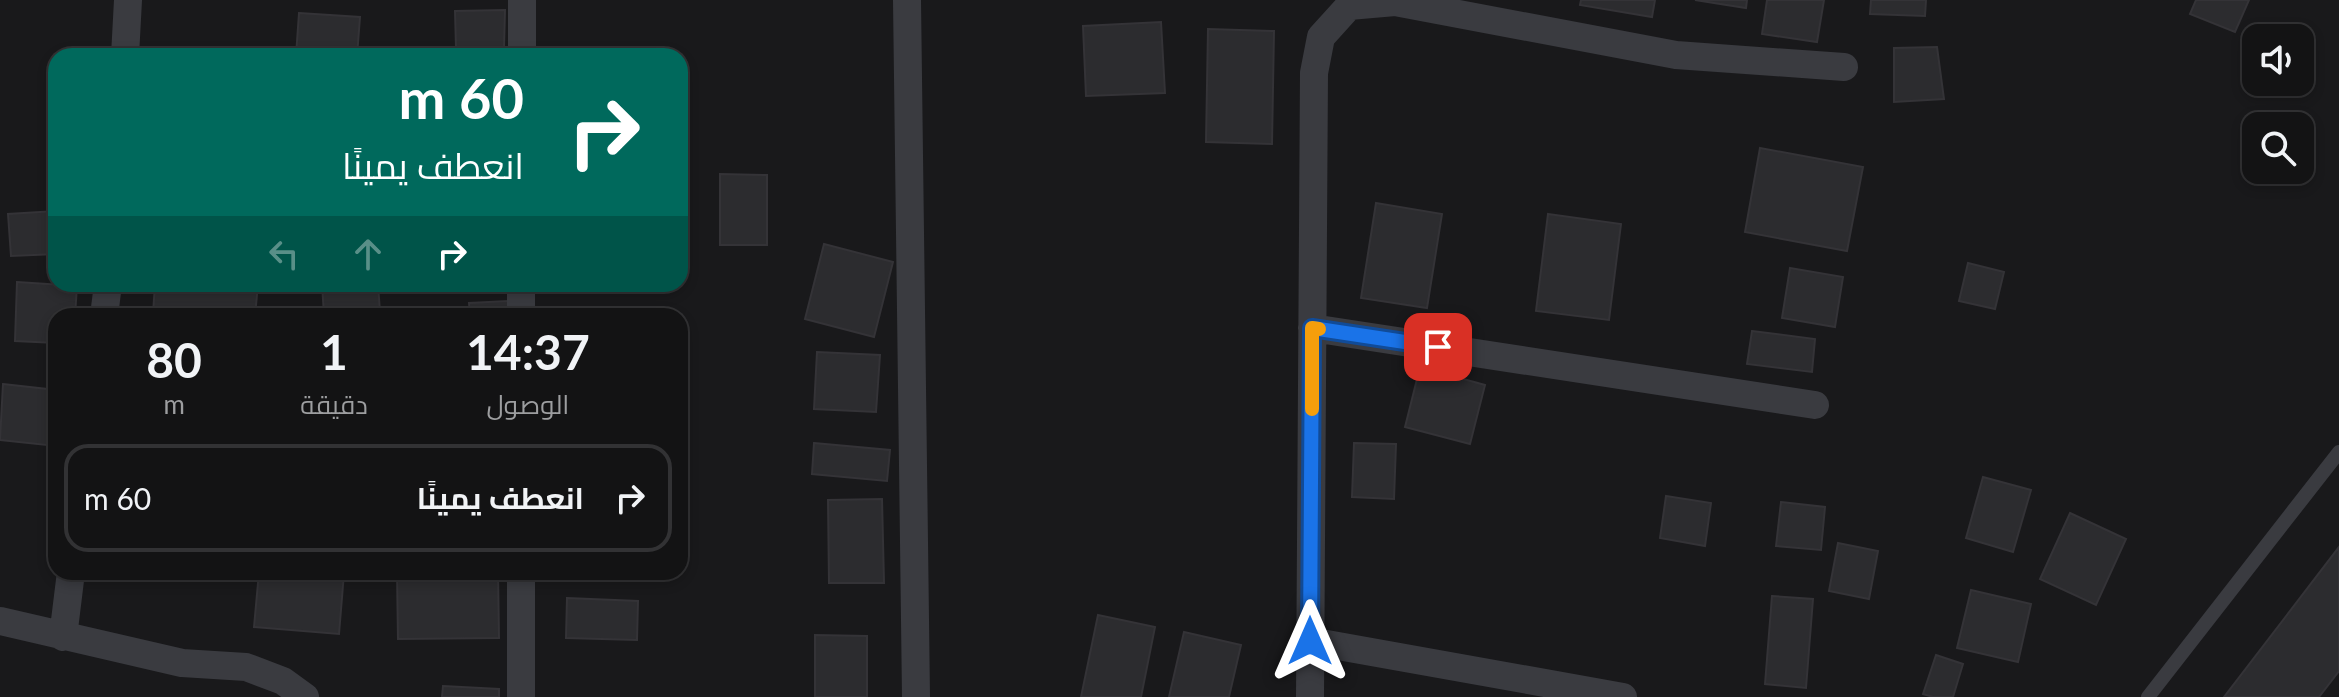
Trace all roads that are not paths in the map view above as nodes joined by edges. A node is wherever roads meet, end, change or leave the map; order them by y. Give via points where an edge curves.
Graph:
1 (128, 0) edge
2 (522, 0) edge
3 (907, 0) edge
4 (125, 48) edge
5 (522, 48) edge
6 (1844, 67) dead end
7 (1312, 328) junction
8 (1815, 405) dead end
9 (2339, 452) edge
10 (70, 580) edge
11 (521, 580) edge
12 (0, 621) edge
13 (63, 637) junction
14 (1310, 641) junction
15 (305, 697) edge
16 (521, 697) edge
17 (916, 697) edge
18 (1310, 697) edge
19 (1623, 697) edge
20 (2148, 697) edge

1 - 4 street
2 - 5 street
3 - 17 street
6 - 7 street via 1676,55 1395,2 1349,6 1321,37 1314,73
7 - 8 street
7 - 14 street
9 - 20 lane
10 - 13 street
11 - 16 street
12 - 13 street
13 - 15 street via 182,663 246,667 283,681
14 - 18 street
14 - 19 street

